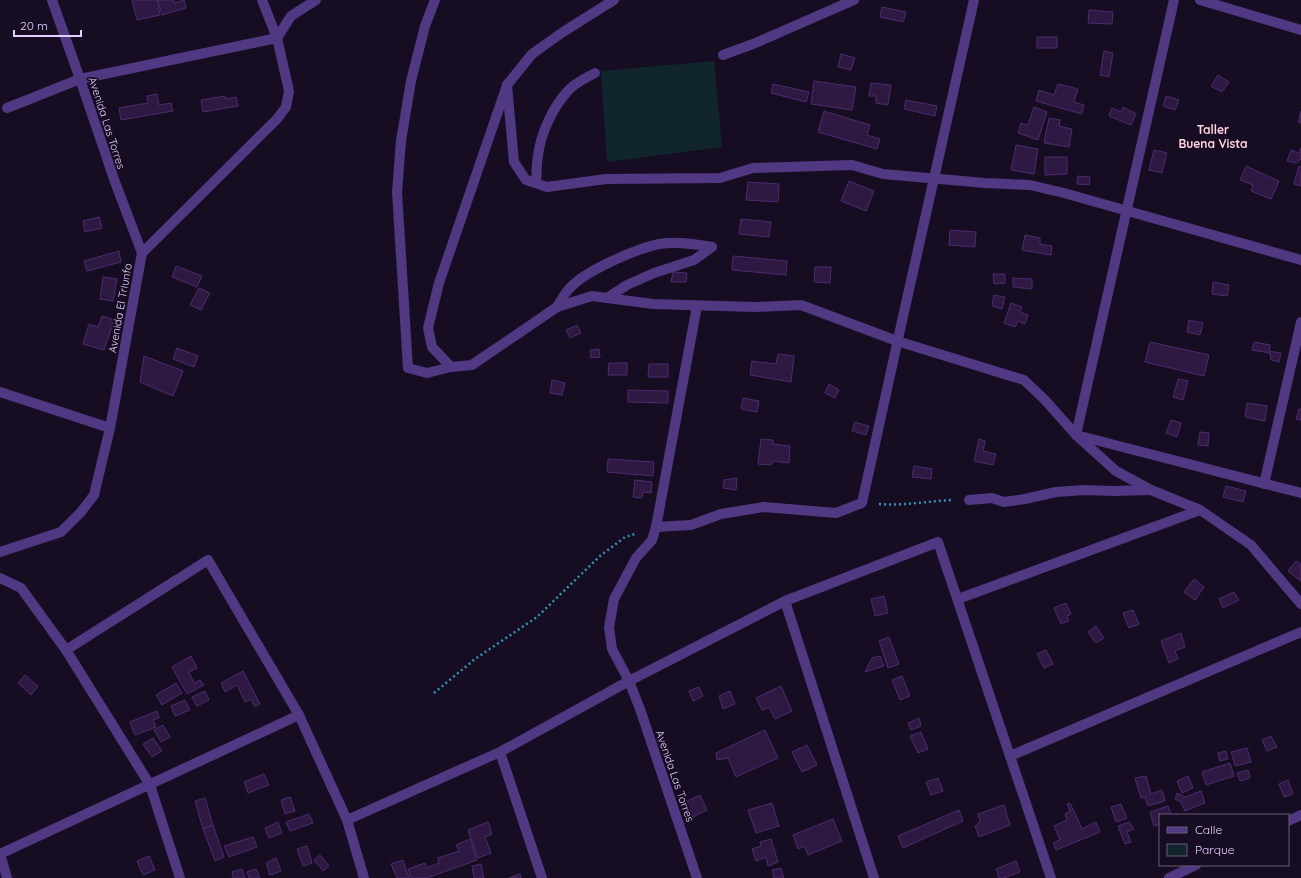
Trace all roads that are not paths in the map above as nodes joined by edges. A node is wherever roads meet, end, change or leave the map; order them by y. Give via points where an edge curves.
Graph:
1 (52, 0) edge
2 (262, 0) edge
3 (316, 0) edge
4 (435, 0) edge
5 (614, 0) edge
6 (854, 0) edge
7 (974, 0) edge
8 (1174, 0) edge
9 (1200, 0) edge
10 (1301, 30) edge
11 (277, 38) junction
12 (723, 54) dead end
13 (595, 73) dead end
14 (80, 79) junction
15 (507, 85) junction
16 (7, 108) dead end
17 (935, 179) junction
18 (536, 184) junction
19 (1125, 211) junction
20 (142, 253) junction
21 (1301, 260) edge
22 (607, 298) junction
23 (697, 306) junction
24 (558, 307) junction
25 (1301, 322) edge
26 (897, 341) junction
27 (451, 367) junction
28 (0, 392) edge
29 (110, 428) junction
30 (1076, 435) junction
31 (1264, 484) junction
32 (1151, 490) junction
33 (1301, 493) edge
34 (968, 500) road end
35 (1200, 510) junction
36 (656, 527) junction
37 (0, 552) edge
38 (0, 578) edge
39 (958, 599) junction
40 (785, 602) junction
41 (1301, 604) edge
42 (1301, 632) edge
43 (66, 650) junction
44 (629, 681) junction
45 (299, 715) junction
46 (500, 752) junction
47 (1010, 756) junction
48 (150, 785) junction
49 (1301, 815) edge
50 (346, 820) junction
51 (1289, 821) edge
52 (0, 854) edge
53 (1194, 866) edge
54 (7, 878) edge
55 (180, 878) edge
56 (364, 878) edge
57 (542, 878) edge
58 (697, 878) edge
59 (874, 878) edge
60 (1051, 878) edge
61 (1169, 878) edge

1 - 14 street, Avenida Las Torres
2 - 11 street, Avenida El Triunfo
3 - 11 street via 291,16
4 - 27 street via 425,26 411,81 401,141 398,200 408,368 427,373
5 - 15 street via 532,54
6 - 12 street via 754,44
7 - 17 street
8 - 19 street
9 - 10 street
11 - 14 street
11 - 20 street, Avenida El Triunfo via 289,91 286,107 278,119
13 - 18 street via 567,91 554,111 545,129 538,155
14 - 16 street
14 - 20 street, Avenida Las Torres via 114,182
15 - 18 street via 514,162 526,180
15 - 27 street via 439,283 428,328 432,347
17 - 18 street via 883,174 852,164 754,168 720,178 606,179 547,187
17 - 19 street via 1030,185
17 - 26 street
19 - 21 street
19 - 30 street
20 - 29 street, Avenida El Triunfo
22 - 23 street
22 - 24 street via 592,296
22 - 24 street via 627,285 654,273 694,260 712,247 660,244 629,254 593,270 569,288
23 - 26 street via 801,305
23 - 36 street, Avenida Las Torres
24 - 27 street via 472,365
25 - 31 street
26 - 30 street via 1024,380
26 - 36 street via 862,503 836,513 764,507 721,514 691,525
28 - 29 street
29 - 37 street, Avenida El Triunfo via 94,495 81,512 61,532
30 - 31 street
30 - 32 street via 1116,471
31 - 33 street
32 - 34 street via 1056,492 1004,502 992,498
32 - 35 street
35 - 39 street
35 - 41 street via 1251,545
36 - 44 street, Avenida Las Torres via 652,540 636,558 614,599 609,627 612,649
38 - 43 street via 21,588
39 - 40 street via 938,542
39 - 47 street
40 - 44 street
40 - 59 street
42 - 47 street
43 - 45 street via 208,560
43 - 48 street
44 - 46 street
44 - 58 street, Avenida Las Torres
45 - 48 street
45 - 50 street
46 - 50 street
46 - 57 street
47 - 60 street
48 - 52 street
48 - 55 street
49 - 51 street
50 - 56 street
52 - 54 street
53 - 61 street

